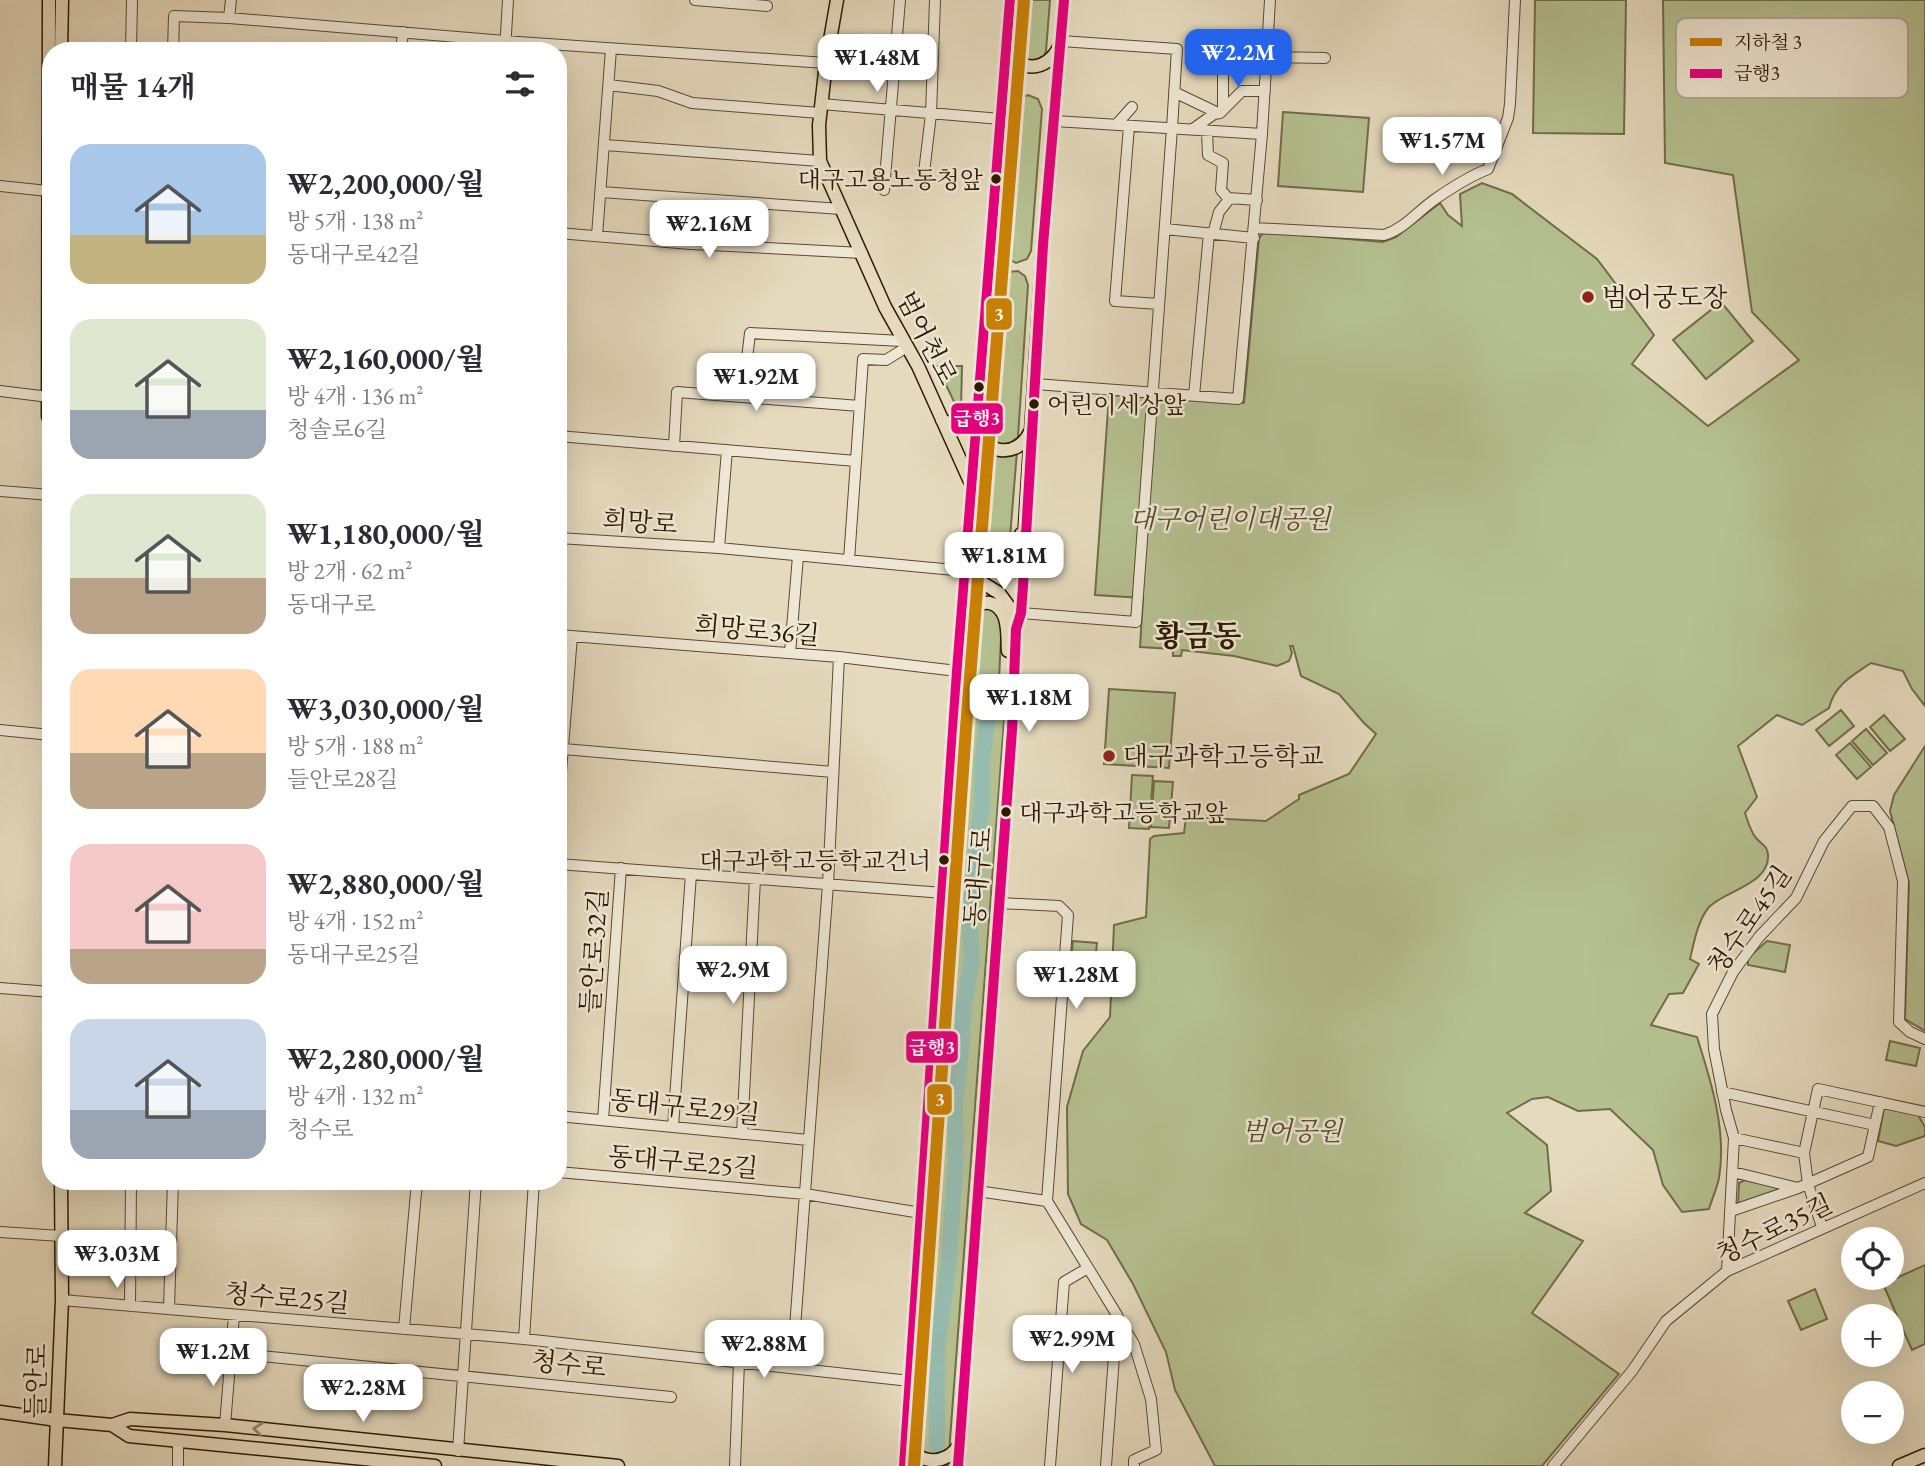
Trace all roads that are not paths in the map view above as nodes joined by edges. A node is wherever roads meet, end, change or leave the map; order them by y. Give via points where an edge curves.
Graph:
1 (49, 0) edge
2 (62, 0) edge
3 (132, 0) edge
4 (231, 0) edge
5 (508, 0) edge
6 (695, 0) edge
7 (836, 0) edge
8 (900, 0) edge
9 (935, 0) edge
10 (1010, 0) edge
11 (1063, 0) edge
12 (1270, 0) edge
13 (1515, 0) edge
14 (766, 5) dead end
15 (229, 18) junction
16 (403, 32) junction
17 (451, 37) junction
18 (1007, 39) junction
19 (49, 42) edge
20 (61, 42) edge
21 (131, 42) edge
22 (173, 42) edge
23 (402, 42) edge
24 (451, 42) edge
25 (481, 42) edge
26 (505, 42) edge
27 (1060, 42) junction
28 (611, 49) junction
29 (567, 50) edge
30 (1267, 57) junction
31 (1325, 58) dead end
32 (826, 63) junction
33 (1223, 67) dead end
34 (609, 85) junction
35 (1265, 91) junction
36 (1174, 92) junction
37 (1132, 107) dead end
38 (821, 108) junction
39 (891, 111) junction
40 (1221, 112) junction
41 (931, 114) junction
42 (1001, 119) junction
43 (1055, 121) junction
44 (1116, 125) junction
45 (1129, 126) junction
46 (1172, 128) junction
47 (1193, 130) junction
48 (1207, 131) junction
49 (1262, 134) junction
50 (606, 145) junction
51 (820, 161) junction
52 (923, 181) dead end
53 (0, 186) edge
54 (42, 190) edge
55 (884, 190) dead end
56 (601, 192) junction
57 (1230, 198) junction
58 (1257, 200) junction
59 (841, 209) junction
60 (1165, 229) junction
61 (1254, 233) junction
62 (567, 234) edge
63 (1211, 234) junction
64 (597, 236) junction
65 (862, 253) junction
66 (1159, 304) junction
67 (904, 344) junction
68 (745, 376) dead end
69 (1035, 384) junction
70 (0, 391) edge
71 (1153, 392) junction
72 (42, 396) edge
73 (1194, 396) junction
74 (860, 406) junction
75 (1032, 419) junction
76 (942, 420) junction
77 (978, 425) junction
78 (567, 437) edge
79 (674, 446) junction
80 (727, 450) junction
81 (856, 461) junction
82 (973, 488) junction
83 (0, 491) edge
84 (42, 494) edge
85 (1025, 525) junction
86 (567, 539) edge
87 (719, 548) junction
88 (798, 556) junction
89 (849, 560) junction
90 (965, 571) junction
91 (1021, 613) junction
92 (1016, 628) junction
93 (567, 636) edge
94 (572, 636) junction
95 (960, 639) junction
96 (790, 653) junction
97 (839, 657) junction
98 (957, 671) junction
99 (1014, 679) junction
100 (567, 699) edge
101 (0, 730) edge
102 (42, 733) edge
103 (567, 749) edge
104 (833, 772) junction
105 (567, 865) edge
106 (621, 869) junction
107 (691, 874) junction
108 (755, 879) junction
109 (828, 884) junction
110 (944, 893) junction
111 (999, 903) junction
112 (0, 988) edge
113 (42, 991) edge
114 (1925, 1039) edge
115 (1722, 1092) junction
116 (1880, 1102) junction
117 (1813, 1111) junction
118 (1925, 1112) edge
119 (567, 1117) edge
120 (603, 1120) junction
121 (1875, 1125) junction
122 (673, 1127) junction
123 (742, 1134) junction
124 (1734, 1138) junction
125 (808, 1140) junction
126 (1804, 1153) junction
127 (1733, 1172) junction
128 (567, 1173) edge
129 (1925, 1183) edge
130 (1803, 1186) junction
131 (61, 1190) edge
132 (131, 1190) edge
133 (173, 1190) edge
134 (416, 1190) edge
135 (475, 1190) edge
136 (533, 1190) edge
137 (977, 1191) junction
138 (804, 1194) junction
139 (1047, 1201) junction
140 (1731, 1211) junction
141 (920, 1213) junction
142 (1822, 1227) junction
143 (0, 1232) edge
144 (61, 1236) junction
145 (1088, 1268) junction
146 (1727, 1271) junction
147 (62, 1300) junction
148 (130, 1306) junction
149 (169, 1310) junction
150 (234, 1315) junction
151 (1117, 1315) junction
152 (404, 1329) junction
153 (466, 1334) junction
154 (524, 1339) junction
155 (231, 1353) junction
156 (739, 1362) junction
157 (792, 1368) junction
158 (463, 1377) junction
159 (910, 1381) junction
160 (671, 1397) dead end
161 (0, 1412) edge
162 (57, 1420) junction
163 (112, 1425) junction
164 (225, 1426) junction
165 (908, 1430) junction
166 (961, 1437) junction
167 (178, 1440) junction
168 (458, 1451) junction
169 (1925, 1455) edge
170 (338, 1461) edge
171 (902, 1463) edge
172 (56, 1465) edge
173 (959, 1465) edge
174 (178, 1466) edge
175 (435, 1466) edge
176 (618, 1466) edge
177 (735, 1466) edge
178 (1049, 1466) edge
179 (1110, 1466) edge
180 (1134, 1466) edge
181 (1553, 1466) edge
182 (1899, 1466) edge

1 - 19 main road
2 - 20 main road
3 - 21 street
4 - 15 street
5 - 26 street
6 - 14 street
7 - 32 main road, 범어천로
8 - 39 street
9 - 41 street
10 - 18 main road, 동대구로
11 - 27 main road, 동대구로
12 - 30 street
13 - 61 street via 1508,118 1488,169 1384,236
15 - 16 street
15 - 22 street via 174,16
16 - 17 street
16 - 23 street
17 - 24 street
17 - 25 street
18 - 27 main road via 1013,58 1031,67 1050,61
18 - 42 main road, 동대구로
27 - 36 street via 1177,49
27 - 43 main road, 동대구로
28 - 29 street
28 - 32 street
28 - 34 street
30 - 31 street
30 - 35 street
32 - 38 main road, 범어천로
33 - 40 street
34 - 38 street via 658,91 692,103
34 - 50 street
35 - 40 street via 1242,90
35 - 49 street
36 - 40 street
36 - 46 street
37 - 44 street
38 - 39 street
38 - 51 main road, 범어천로
39 - 41 street
39 - 55 street
40 - 47 street
41 - 42 street
41 - 52 street
42 - 77 main road, 동대구로
43 - 44 street
43 - 69 main road, 동대구로
44 - 45 street
45 - 46 street
45 - 66 street via 1115,301
46 - 47 street
46 - 60 street
47 - 48 street
48 - 49 street
48 - 57 street via 1208,155 1223,163 1221,190
49 - 58 street
50 - 51 street
50 - 56 street
51 - 59 main road, 범어천로
53 - 54 street
56 - 59 street
56 - 64 street
57 - 58 street
57 - 63 street
58 - 61 street
59 - 65 main road, 범어천로
60 - 63 street
60 - 66 street
61 - 63 street
61 - 73 street via 1238,399
62 - 64 street
63 - 73 street
64 - 65 street
65 - 67 main road, 범어천로
66 - 71 street
67 - 68 street via 750,333
67 - 74 street via 886,360 863,359
67 - 76 main road, 범어천로
69 - 71 street
69 - 75 main road, 동대구로
70 - 72 street
71 - 73 street
71 - 91 street via 1136,622
74 - 79 street via 677,392
74 - 81 street
75 - 77 main road via 1026,440 1008,451 988,446
75 - 85 main road, 동대구로
76 - 77 main road via 962,428
76 - 82 main road, 범어천로
77 - 82 main road, 동대구로
78 - 79 street
79 - 80 street
80 - 81 street
80 - 87 street
81 - 89 street
82 - 90 main road, 동대구로
83 - 84 street
85 - 90 main road via 1006,563 995,570
85 - 91 main road, 동대구로
86 - 87 street, 희망로
87 - 88 street, 희망로
88 - 89 street, 희망로
88 - 96 street
89 - 90 street, 희망로
90 - 92 main road via 999,593
90 - 95 main road, 동대구로
91 - 92 main road, 동대구로
92 - 99 main road, 동대구로
93 - 94 street, 희망로36길
94 - 96 street, 희망로36길
94 - 100 street
95 - 98 main road, 동대구로
95 - 99 main road via 970,610 982,603 997,607 1005,620
96 - 97 street, 희망로36길
97 - 98 street
97 - 104 street, 희망로36길
98 - 110 main road, 동대구로
99 - 111 main road, 동대구로
101 - 102 street
103 - 104 street
104 - 109 street, 희망로36길
105 - 106 street, 들안로32길
106 - 107 street, 들안로32길
106 - 120 street, 들안로32길
107 - 108 street, 들안로32길
107 - 122 street
108 - 109 street, 들안로32길
108 - 123 street
109 - 110 street
109 - 125 street
110 - 141 main road, 동대구로
111 - 137 main road, 동대구로
111 - 139 street via 1059,906 1068,915
112 - 113 street
114 - 115 street, 청수로45길 via 1899,1022 1903,881 1889,827 1873,806 1852,806 1824,841 1796,898 1733,972 1712,1014
115 - 117 street
115 - 124 street, 청수로45길
116 - 117 street via 1818,1089
116 - 118 street
116 - 121 street
117 - 121 street
117 - 126 street
119 - 120 street, 동대구로29길
120 - 122 street, 동대구로29길
121 - 130 street via 1868,1157
122 - 123 street, 동대구로29길
123 - 125 street, 동대구로29길
124 - 126 street
124 - 127 street, 청수로45길
125 - 138 street
126 - 130 street
127 - 130 street
127 - 140 street, 청수로45길
128 - 138 street, 동대구로25길
129 - 142 street, 청수로35길
130 - 140 street
130 - 142 street
131 - 144 main road, 들안로
132 - 148 street
133 - 149 street
134 - 152 street
135 - 153 street
136 - 154 street
137 - 139 street
137 - 166 main road, 동대구로
138 - 141 street, 동대구로25길
138 - 157 street
139 - 145 street
140 - 146 street, 청수로45길
141 - 159 main road, 동대구로
142 - 146 street, 청수로35길
143 - 144 street
144 - 147 main road, 들안로
145 - 151 street
145 - 178 street via 1064,1282
146 - 181 street, 청수로35길 via 1666,1321 1632,1371
147 - 148 street
147 - 162 main road, 들안로
148 - 149 street
149 - 150 street, 청수로25길
150 - 152 street, 청수로25길
150 - 155 street
151 - 179 street
151 - 180 street via 1134,1344 1151,1399 1156,1450 1134,1460
152 - 153 street, 청수로25길
153 - 154 street, 청수로25길
153 - 158 street
154 - 156 street, 청수로25길
155 - 158 street, 청수로
155 - 164 street
156 - 157 street
156 - 177 street
157 - 159 street
158 - 160 street, 청수로
158 - 168 street
159 - 165 main road, 동대구로
161 - 162 main road
162 - 163 main road
162 - 172 main road, 들안로
163 - 164 main road via 131,1419
163 - 167 main road via 129,1436
168 -> 164 main road
165 - 166 main road via 912,1451 930,1462 951,1456
165 - 171 main road, 동대구로
166 - 173 main road, 동대구로
167 - 170 main road
167 - 174 street
168 - 176 main road
169 - 182 main road
170 - 175 main road

